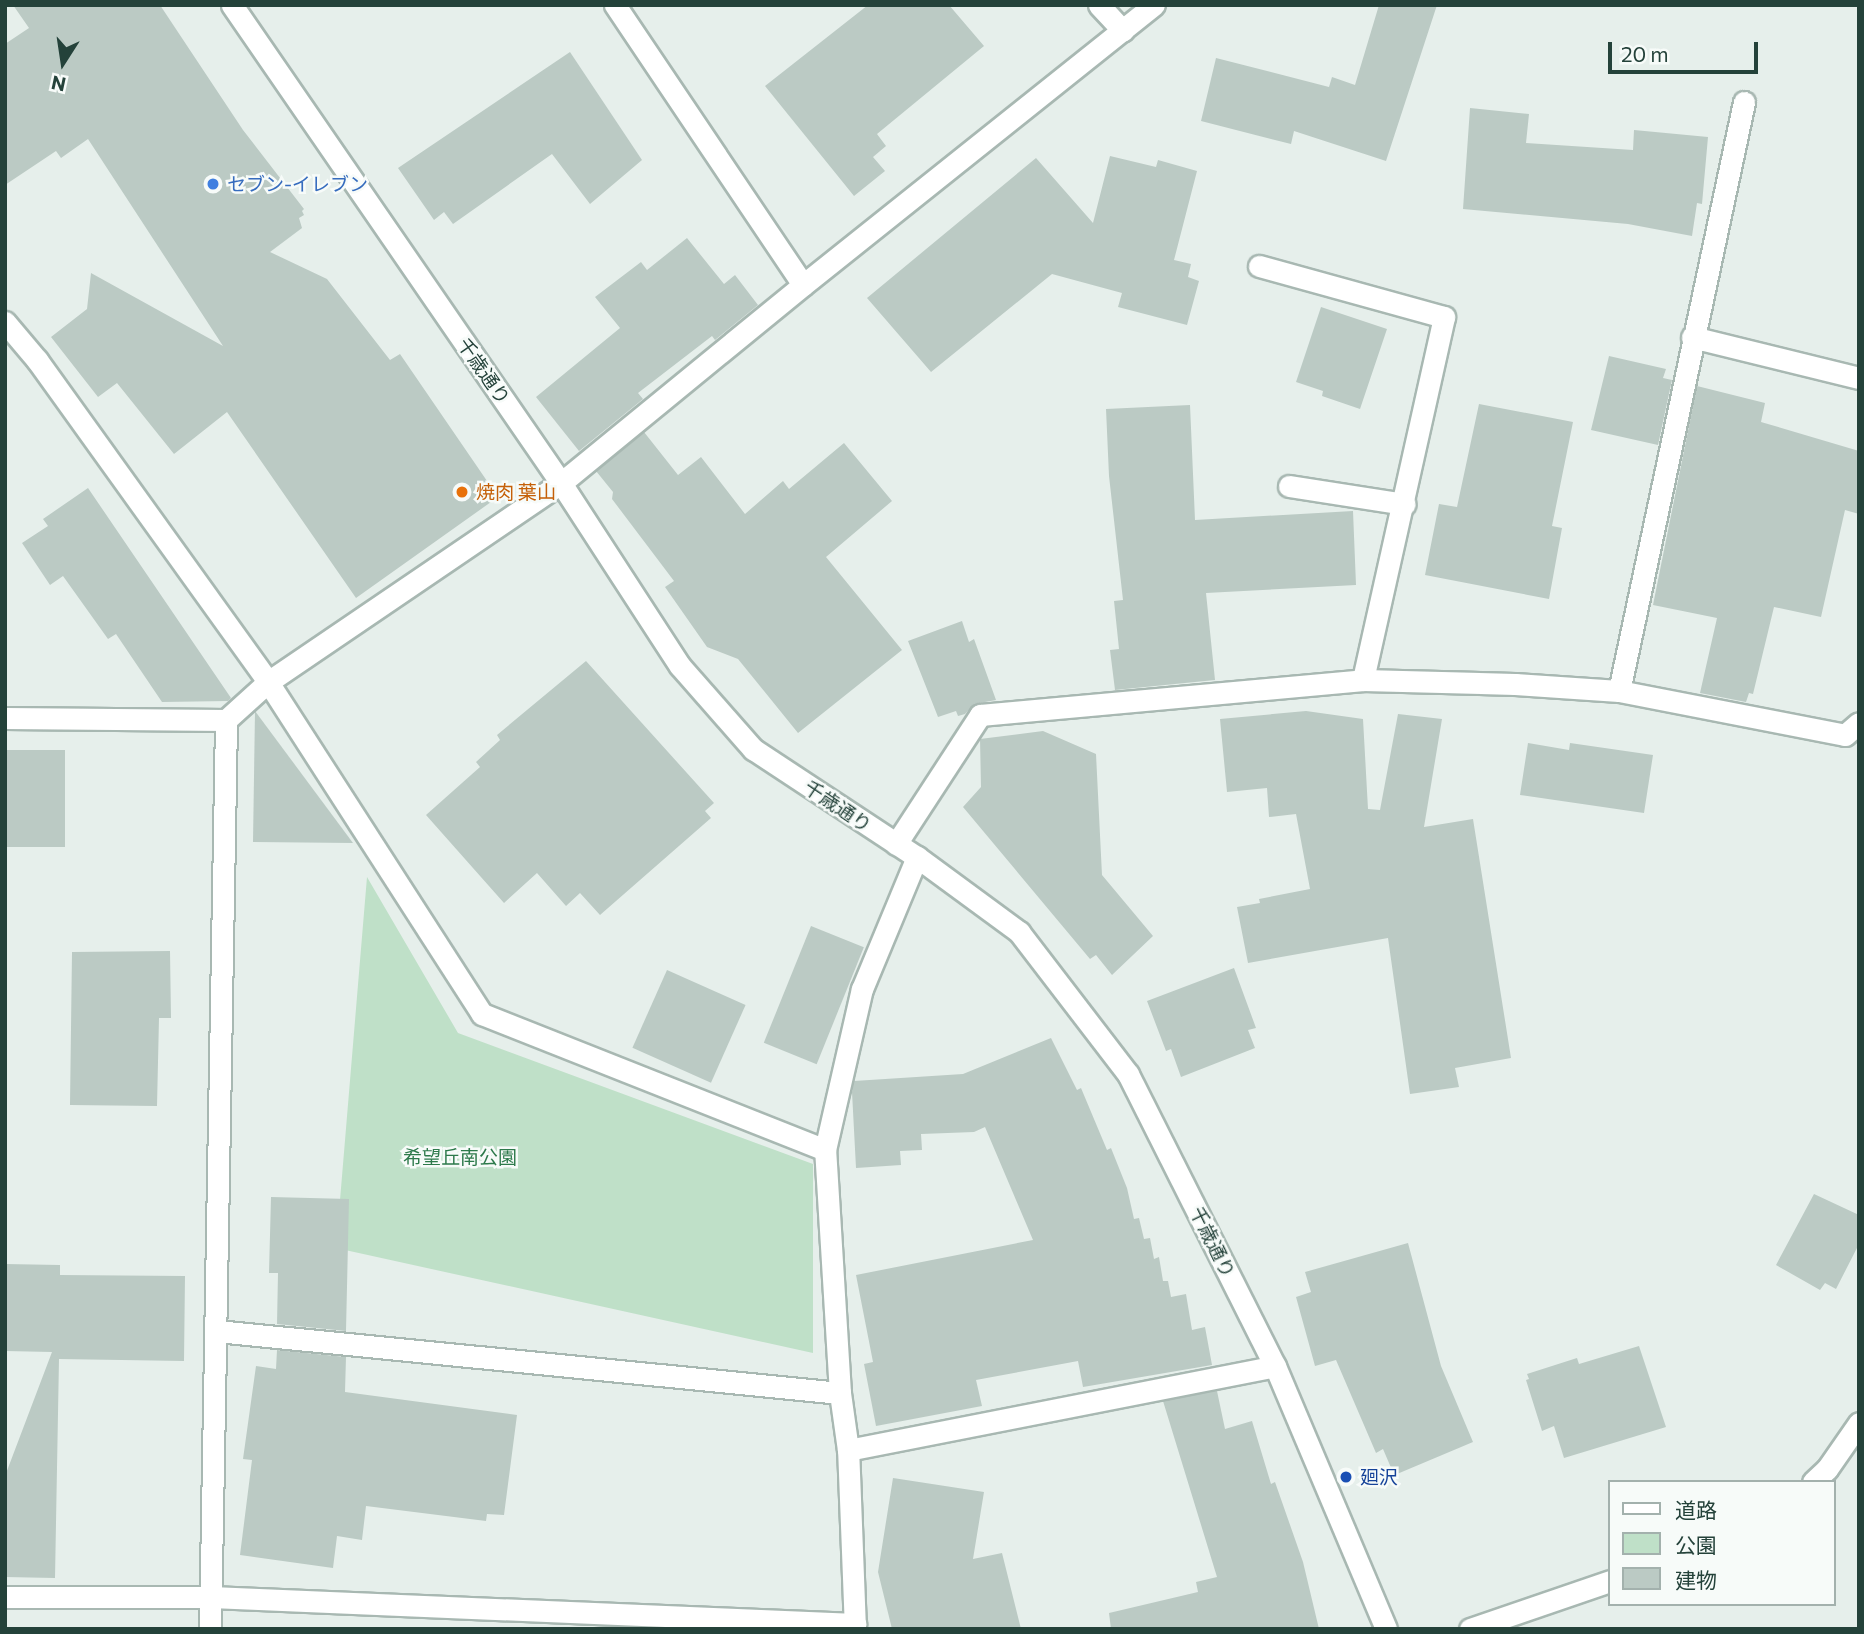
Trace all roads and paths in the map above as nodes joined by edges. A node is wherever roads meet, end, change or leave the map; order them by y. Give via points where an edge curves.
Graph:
1 (232, 5) edge
2 (615, 5) edge
3 (1099, 5) edge
4 (1154, 5) edge
5 (1123, 31) junction
6 (1744, 102) dead end
7 (1259, 266) dead end
8 (803, 285) junction
9 (5, 322) edge
10 (1692, 337) junction
11 (1859, 378) edge
12 (561, 483) junction
13 (1289, 486) dead end
14 (1405, 504) junction
15 (1363, 680) junction
16 (268, 682) junction
17 (1619, 691) junction
18 (5, 718) edge
19 (226, 720) junction
20 (1859, 723) edge
21 (896, 844) junction
22 (917, 857) junction
23 (825, 1150) junction
24 (217, 1331) junction
25 (1275, 1366) junction
26 (840, 1393) junction
27 (1859, 1423) edge
28 (848, 1450) junction
29 (1814, 1480) edge
30 (1608, 1582) edge
31 (5, 1597) edge
32 (211, 1597) junction
33 (855, 1626) edge
34 (210, 1629) edge
35 (1386, 1629) edge
36 (1470, 1629) edge

1 - 12 street, 千歳通り
2 - 8 street
3 - 5 street
4 - 5 street
5 - 8 street
6 - 10 street
7 - 14 street via 1444,317
8 - 12 street
9 - 16 street
10 - 11 street
10 - 17 street
12 - 16 street
12 - 21 street, 千歳通り via 680,666 753,749
13 - 14 street
14 - 15 street
15 - 17 street
15 - 21 street via 980,715
16 - 19 street
16 - 23 street via 482,1014
17 - 20 street via 1845,735
18 - 19 street
19 - 24 street
21 - 22 street, 千歳通り
22 - 23 street via 862,989
22 - 25 street, 千歳通り via 1019,932 1128,1074
23 - 26 street
24 - 26 street
24 - 32 street
25 - 28 street
25 - 35 street, 千歳通り
26 - 28 street
27 - 29 street
28 - 33 street
30 - 36 street
31 - 32 street
32 - 33 street
32 - 34 street

